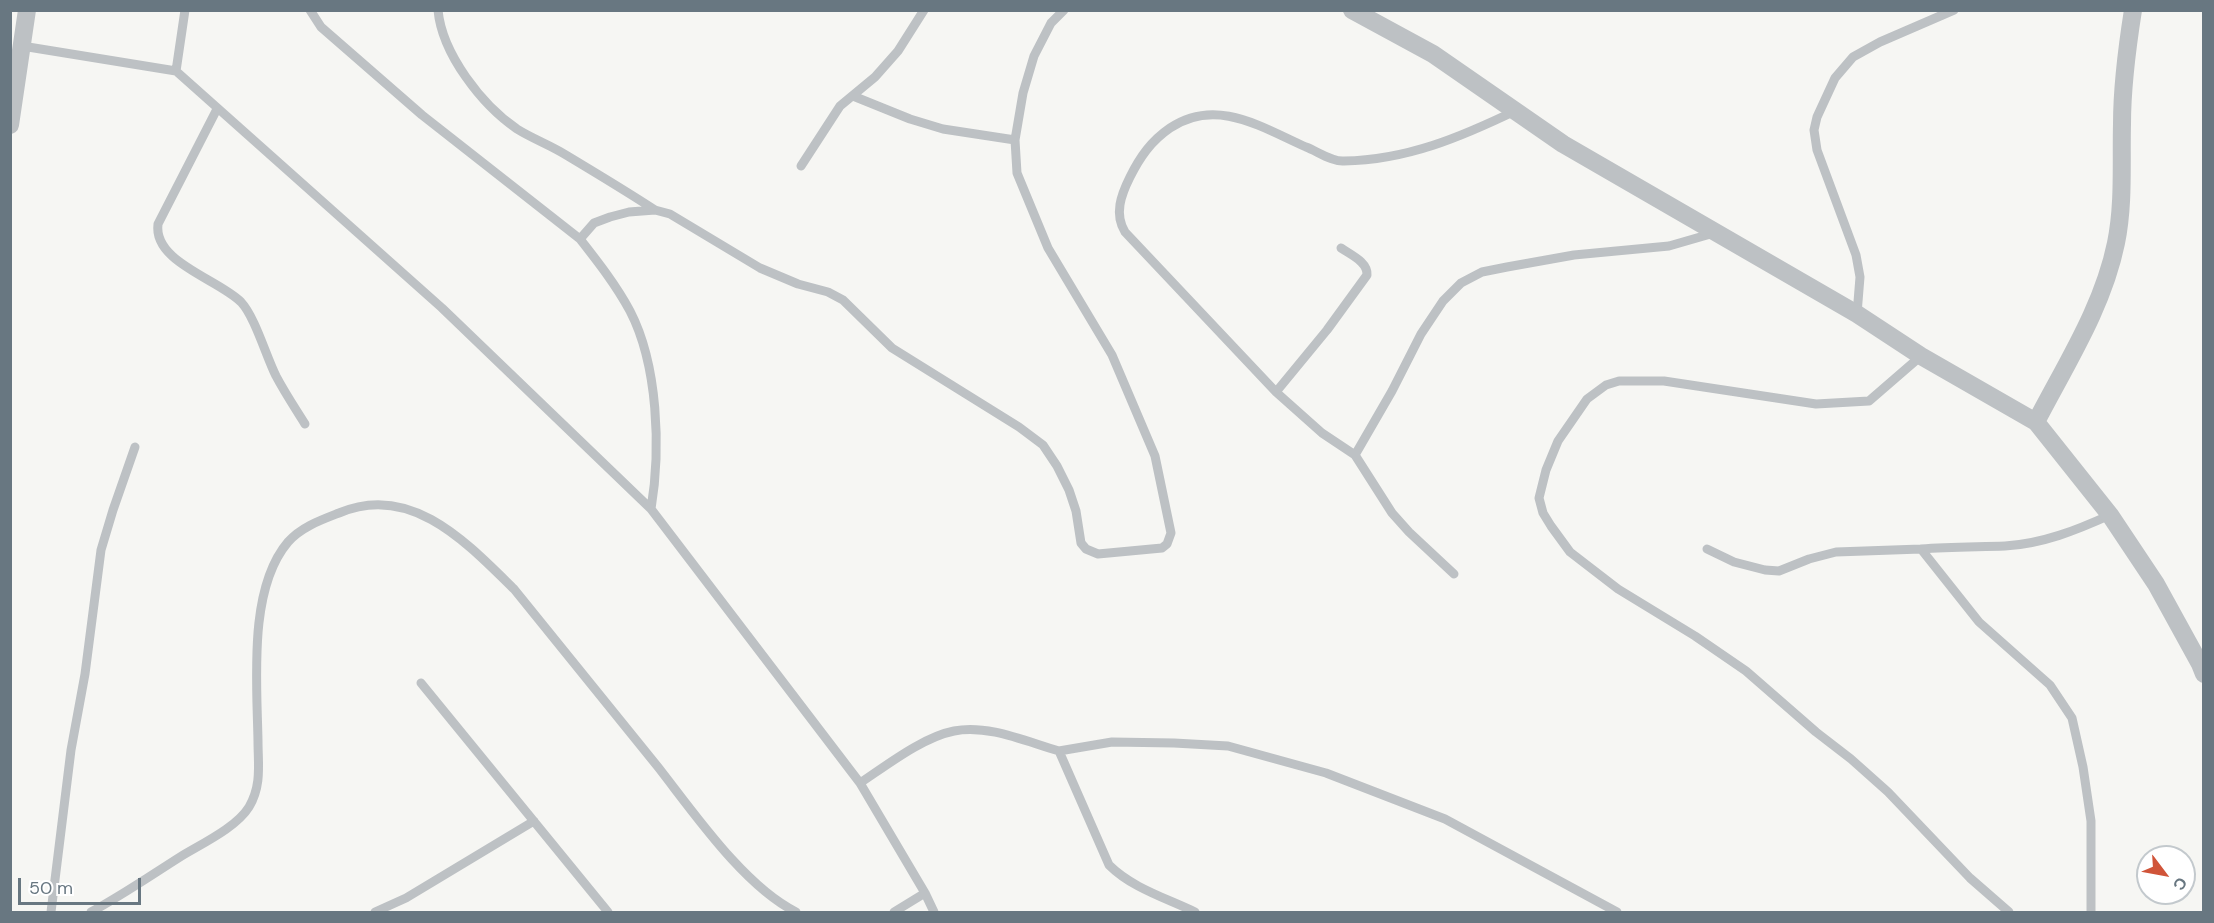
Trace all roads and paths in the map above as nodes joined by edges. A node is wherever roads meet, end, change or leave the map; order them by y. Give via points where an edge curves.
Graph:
1 (27, 10) edge
2 (185, 10) edge
3 (310, 10) edge
4 (438, 10) edge
5 (924, 10) edge
6 (1064, 10) edge
7 (1352, 10) edge
8 (1954, 10) edge
9 (2133, 10) edge
10 (19, 38) edge
11 (176, 71) junction
12 (853, 96) junction
13 (217, 109) junction
14 (1517, 110) junction
15 (10, 125) edge
16 (1015, 140) junction
17 (801, 166) dead end
18 (656, 210) junction
19 (1716, 232) junction
20 (580, 239) junction
21 (1341, 248) dead end
22 (1857, 314) junction
23 (1920, 356) junction
24 (1276, 392) junction
25 (2036, 422) junction
26 (305, 423) dead end
27 (135, 447) dead end
28 (1355, 455) junction
29 (651, 509) junction
30 (2110, 515) junction
31 (1707, 549) dead end
32 (1922, 549) junction
33 (1454, 574) dead end
34 (2204, 674) edge
35 (421, 683) dead end
36 (1059, 751) junction
37 (860, 783) junction
38 (534, 821) junction
39 (925, 893) junction
40 (51, 912) edge
41 (91, 912) edge
42 (375, 912) edge
43 (608, 912) edge
44 (796, 912) edge
45 (894, 912) edge
46 (934, 912) edge
47 (1196, 912) edge
48 (1617, 912) edge
49 (2009, 912) edge
50 (2091, 912) edge

1 - 10 street
2 - 11 lane
3 - 20 lane via 321,27 422,115
4 - 18 lane via 439,24 461,73 489,104 517,128
5 - 12 lane via 898,51
6 - 16 lane via 1051,23 1034,56
7 - 14 street via 1433,54
8 - 22 lane via 1853,57 1835,78 1817,117 1817,150 1856,255 1860,277
9 - 25 street via 2122,121 2121,211 2112,259 2101,296
10 - 11 lane
10 - 15 street
11 - 13 lane
12 - 16 lane via 943,129
12 - 17 lane via 831,118
13 - 26 lane via 158,224 157,234 164,249 240,302
13 - 29 lane via 442,308
14 - 19 street via 1563,144
14 - 24 lane via 1456,139 1422,150 1341,162 1228,115 1202,114 1183,120 1156,138 1125,189 1120,225
16 - 18 lane via 1017,173 1034,217 1048,248 1112,355 1155,456 1172,532 1162,548 1098,554 1086,549 1081,543 1069,490 1043,445 892,348 843,300 760,268 670,214
18 - 20 lane via 629,212 594,223
19 - 22 street
19 - 28 lane via 1669,246 1574,255 1482,272 1461,283 1443,301 1421,334
20 - 29 lane via 610,278 642,338 655,425
21 - 24 lane via 1365,266 1367,275
22 - 23 street
23 - 25 street
23 - 49 lane via 1869,402 1815,404 1664,381 1619,381 1606,385 1587,399 1558,441 1539,498 1551,526 1575,556 1618,589 1746,671 1888,792 1970,878
24 - 28 lane via 1322,433
25 - 30 street
27 - 40 lane via 101,550
28 - 33 lane via 1392,513
29 - 37 lane
30 - 32 lane via 2046,539 2006,546
30 - 34 street via 2156,584
31 - 32 lane via 1734,562 1779,571 1836,552
32 - 50 lane via 1979,622 2050,686 2072,718 2091,821
35 - 38 lane
36 - 37 lane via 984,731 955,730 933,738
36 - 47 lane via 1109,865 1138,886
36 - 48 lane via 1112,742 1228,746 1316,770 1445,819
37 - 39 lane
38 - 42 lane via 406,898
38 - 43 lane
39 - 45 lane
39 - 46 lane
41 - 44 lane via 238,820 249,806 260,774 260,613 275,563 288,543 314,523 363,505 386,505 410,510 441,524 514,589 706,829 755,883 778,903

